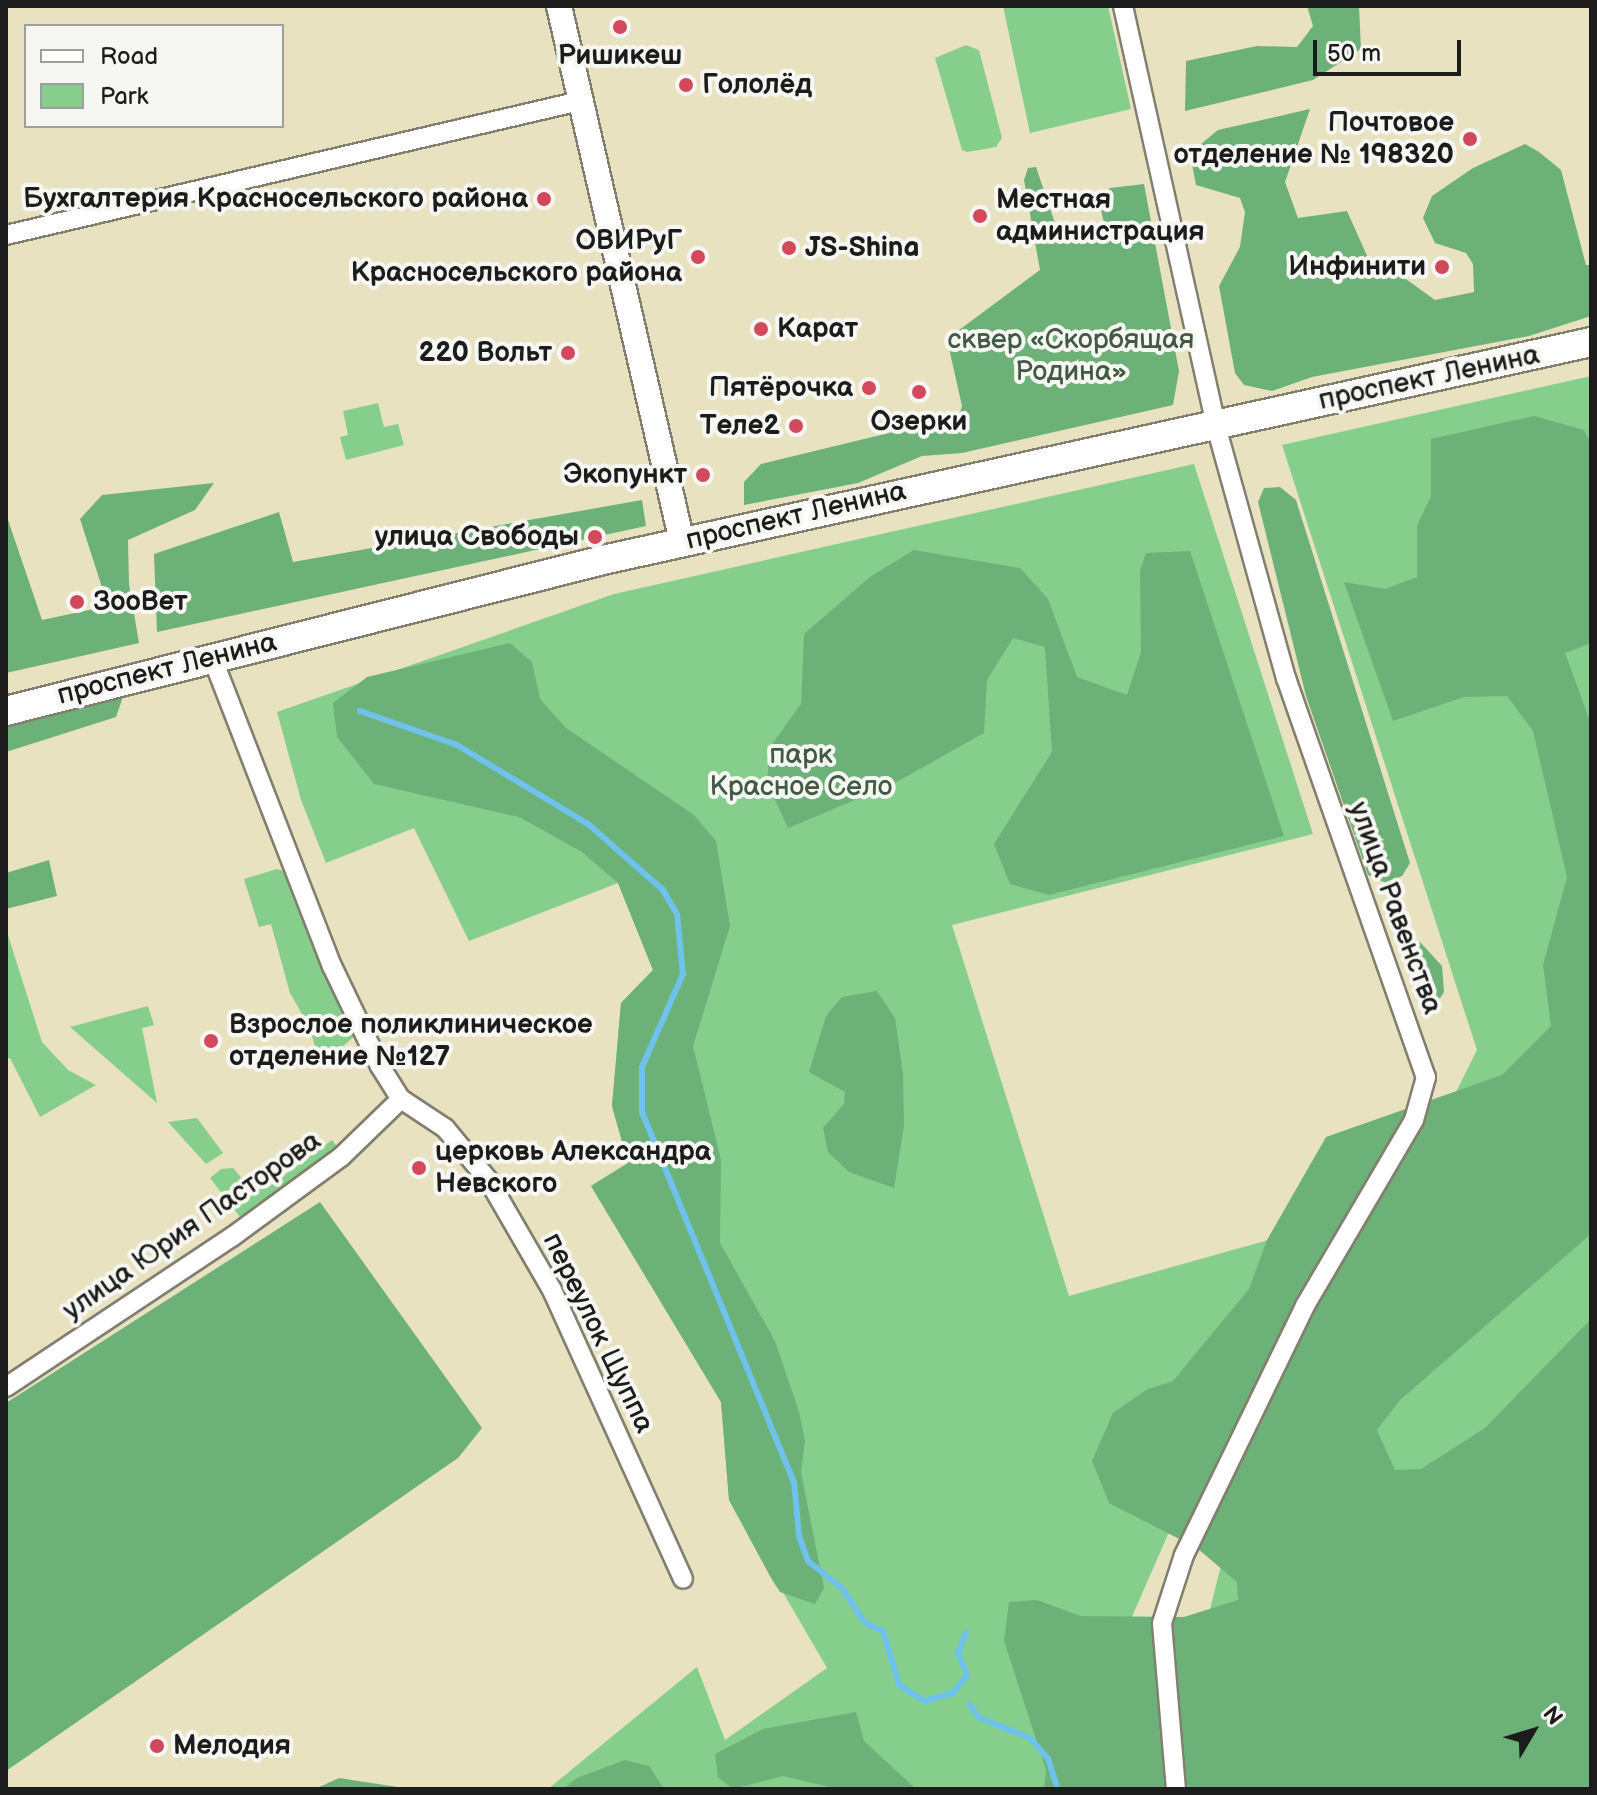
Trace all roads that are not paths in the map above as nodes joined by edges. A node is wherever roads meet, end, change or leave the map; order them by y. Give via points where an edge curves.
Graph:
1 (559, 6) edge
2 (1123, 6) edge
3 (580, 101) junction
4 (6, 235) edge
5 (1591, 342) edge
6 (1216, 426) junction
7 (682, 542) junction
8 (212, 657) junction
9 (6, 711) edge
10 (401, 1099) junction
11 (6, 1387) edge
12 (683, 1579) dead end
13 (1176, 1789) edge

1 - 3 main road
2 - 6 street, улица Равенства
3 - 4 street
3 - 7 main road
5 - 6 main road, проспект Ленина
6 - 7 main road, проспект Ленина
6 - 13 street, улица Равенства via 1286,678 1426,1077 1414,1120 1305,1306 1184,1555 1162,1623
7 - 8 main road, проспект Ленина
8 - 9 main road, проспект Ленина
8 - 10 street, переулок Щуппа via 332,966
10 - 11 street, улица Юрия Пасторова via 341,1157 232,1237
10 - 12 street, переулок Щуппа via 445,1128 489,1181 552,1290

